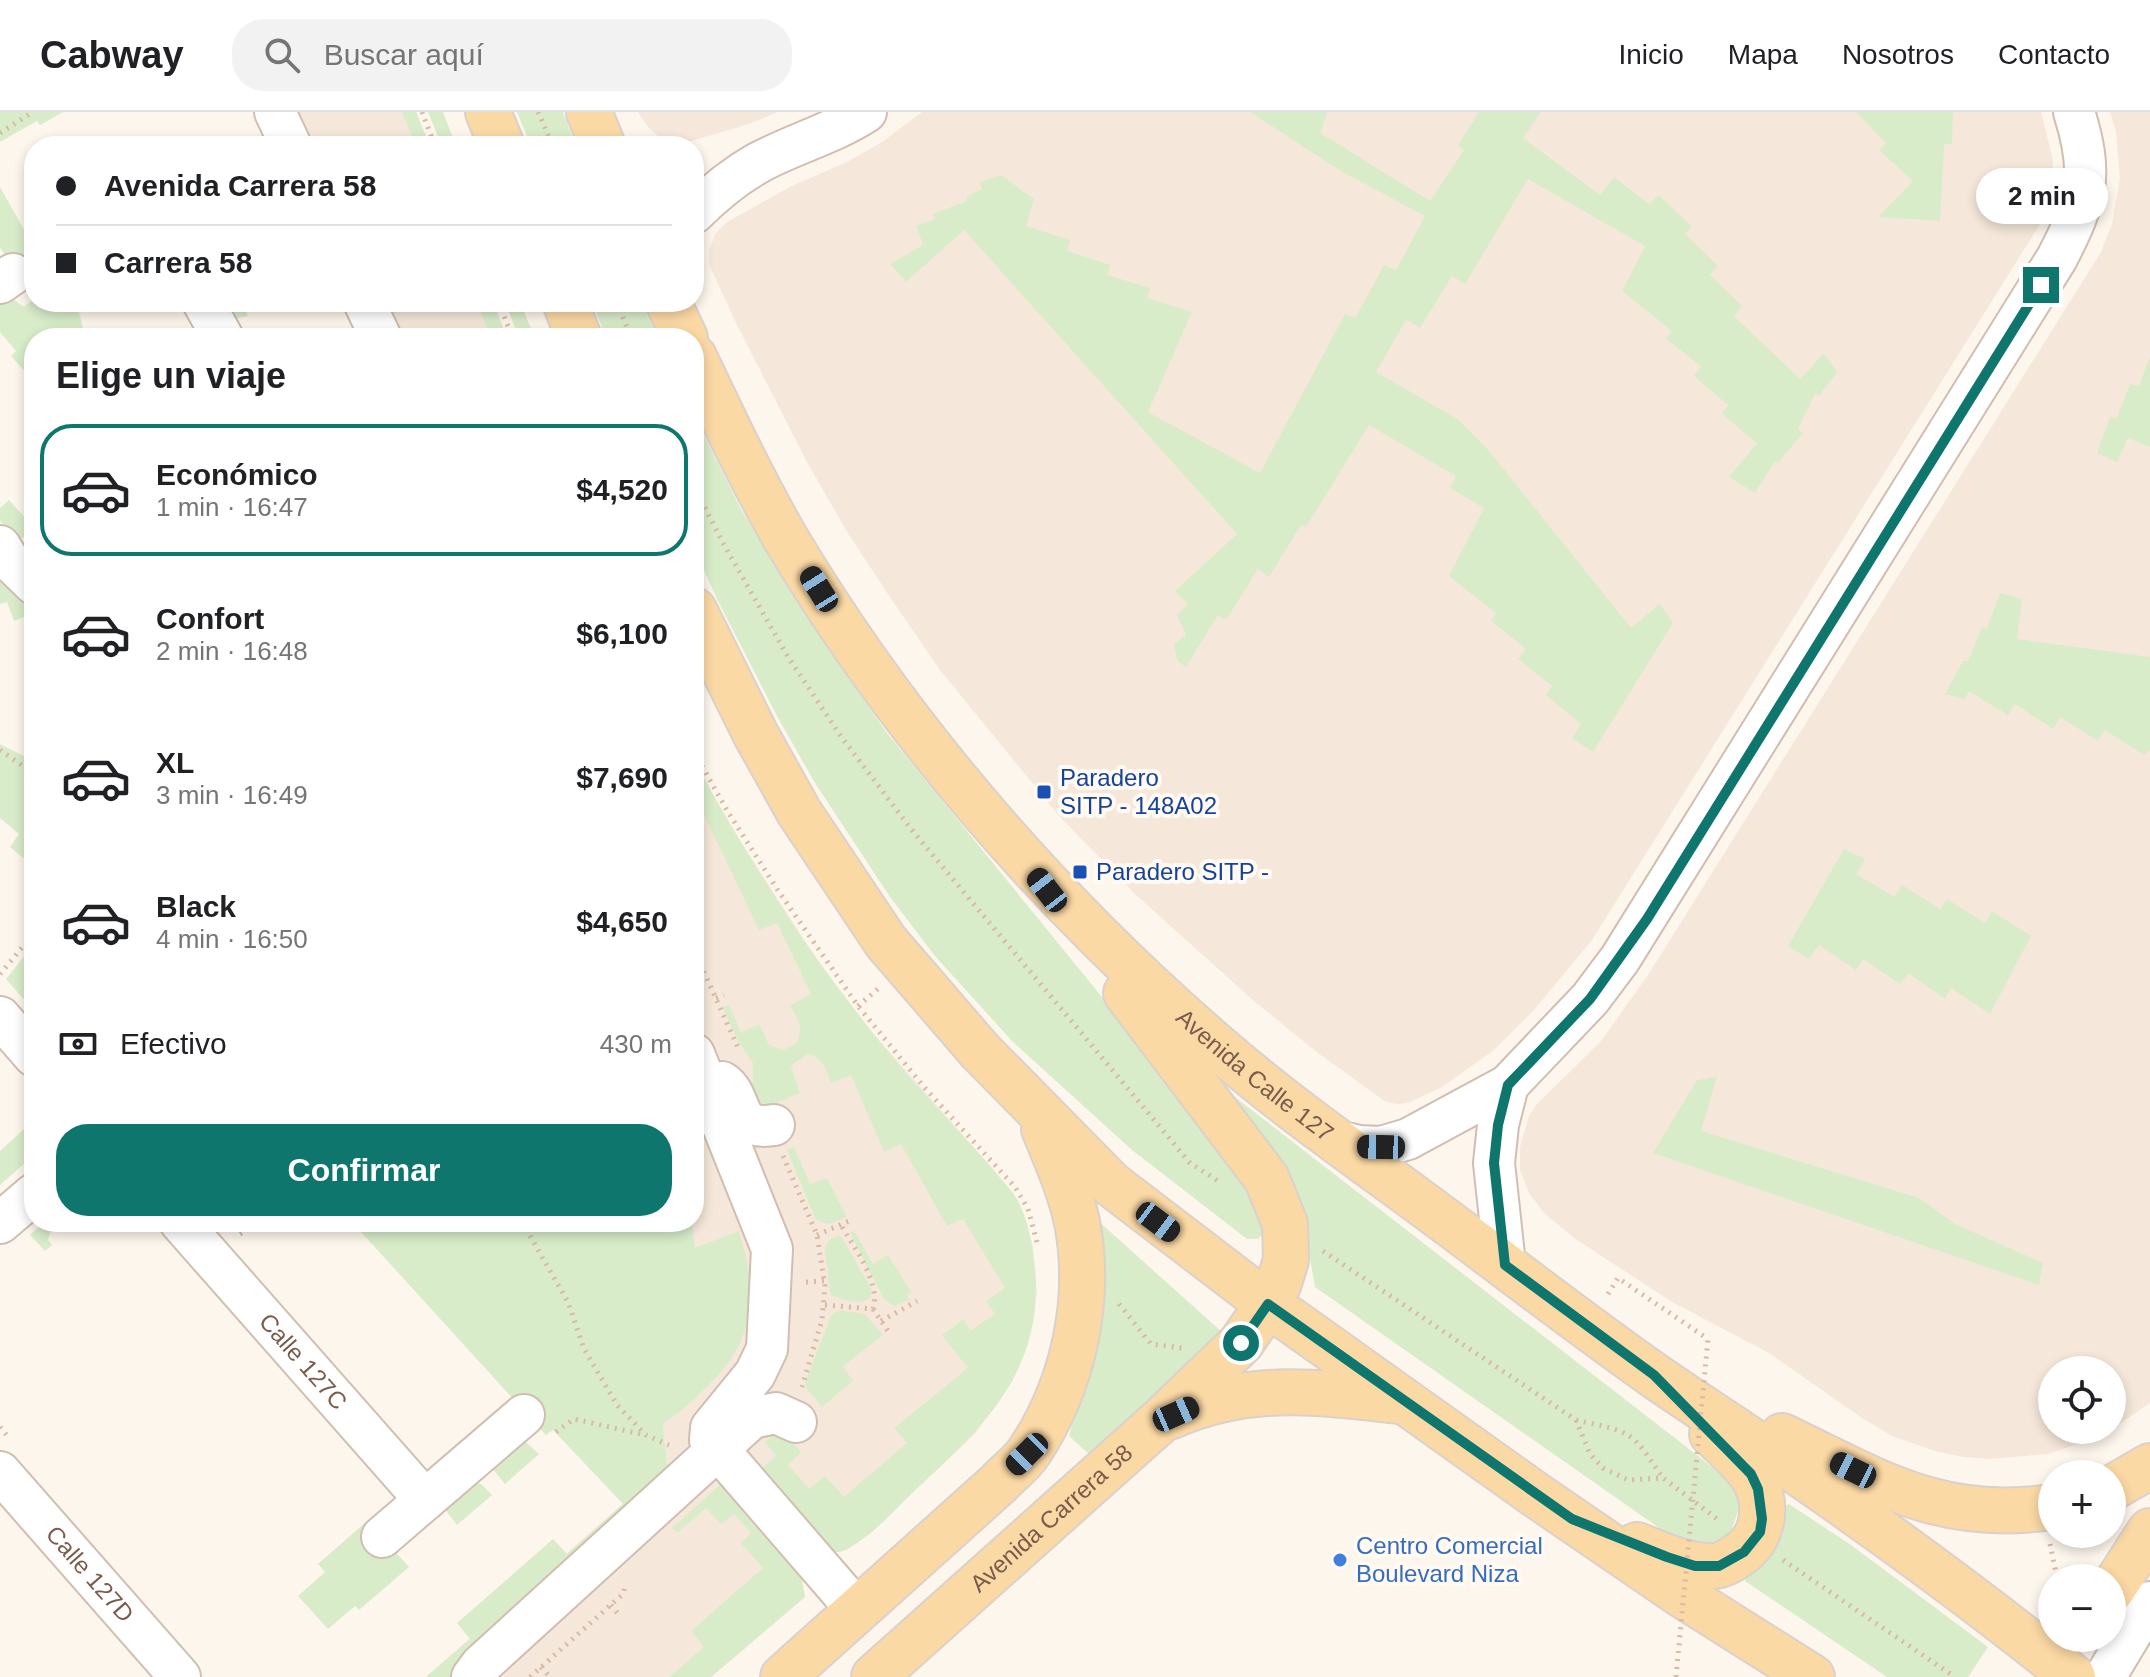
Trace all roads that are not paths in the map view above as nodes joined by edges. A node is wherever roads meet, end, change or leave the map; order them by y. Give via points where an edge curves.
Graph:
1 (275, 112) edge
2 (488, 112) edge
3 (866, 112) edge
4 (2074, 112) edge
5 (286, 136) edge
6 (498, 136) edge
7 (758, 163) junction
8 (704, 168) edge
9 (704, 204) edge
10 (704, 378) edge
11 (0, 546) edge
12 (24, 574) edge
13 (704, 630) edge
14 (1009, 842) junction
15 (0, 1017) edge
16 (24, 1045) edge
17 (704, 1073) edge
18 (704, 1079) edge
19 (1508, 1085) junction
20 (1037, 1112) junction
21 (774, 1125) dead end
22 (1337, 1141) junction
23 (24, 1203) edge
24 (0, 1223) edge
25 (189, 1232) edge
26 (1505, 1265) junction
27 (1268, 1304) junction
28 (1654, 1375) junction
29 (1405, 1401) junction
30 (524, 1415) road end
31 (796, 1422) dead end
32 (1159, 1422) junction
33 (707, 1461) junction
34 (2150, 1466) edge
35 (0, 1472) edge
36 (2126, 1480) edge
37 (425, 1500) junction
38 (2038, 1508) edge
39 (1572, 1519) junction
40 (2150, 1531) edge
41 (382, 1537) dead end
42 (2126, 1568) edge
43 (1682, 1595) junction
44 (2150, 1602) edge
45 (857, 1610) junction
46 (2068, 1665) edge
47 (180, 1677) edge
48 (472, 1677) edge
49 (783, 1677) edge
50 (874, 1677) edge
51 (1764, 1677) edge
52 (1812, 1677) edge
53 (2105, 1677) edge

1 - 5 street
2 - 6 main road
3 - 7 street
4 - 19 street via 2084,144 2086,190 2057,258 1632,909 1590,999
7 - 8 street
7 - 9 street
10 - 14 main road, Avenida Calle 127 via 785,536 852,642
11 - 12 street
13 - 20 main road via 799,812 854,896 886,942
14 - 22 main road, Avenida Calle 127 via 1186,1019
14 - 27 main road, Avenida Carrera 58 via 1267,1179 1285,1224 1286,1260
15 - 16 street
17 - 21 street via 727,1084 746,1121
18 - 33 street via 772,1249 767,1349 755,1374 711,1428
19 - 22 street via 1408,1139 1381,1147
19 - 26 street via 1494,1163
20 - 27 main road via 1111,1184
20 - 45 main road via 1067,1183 1077,1224 1081,1312 1071,1360 1052,1411 1027,1454
22 - 26 main road, Avenida Calle 127
23 - 24 street
25 - 37 street, Calle 127C
26 - 28 main road, Avenida Calle 127
27 - 29 main road
27 - 32 main road, Avenida Carrera 58 via 1241,1343
28 - 38 main road via 1918,1498 2003,1512
28 - 39 main road via 1751,1474 1762,1505 1760,1532 1730,1561 1695,1566
28 - 46 main road, Avenida Calle 127
29 - 32 main road via 1327,1392 1258,1392 1194,1406
29 - 39 main road
30 - 37 street
31 - 33 street via 786,1415 752,1418
32 - 50 main road, Avenida Carrera 58
33 - 45 street
33 - 48 street
34 - 36 main road
35 - 47 street, Calle 127D
37 - 41 street
39 - 43 main road
40 - 42 main road
43 - 51 main road
43 - 52 main road
44 - 53 street
45 - 49 main road

